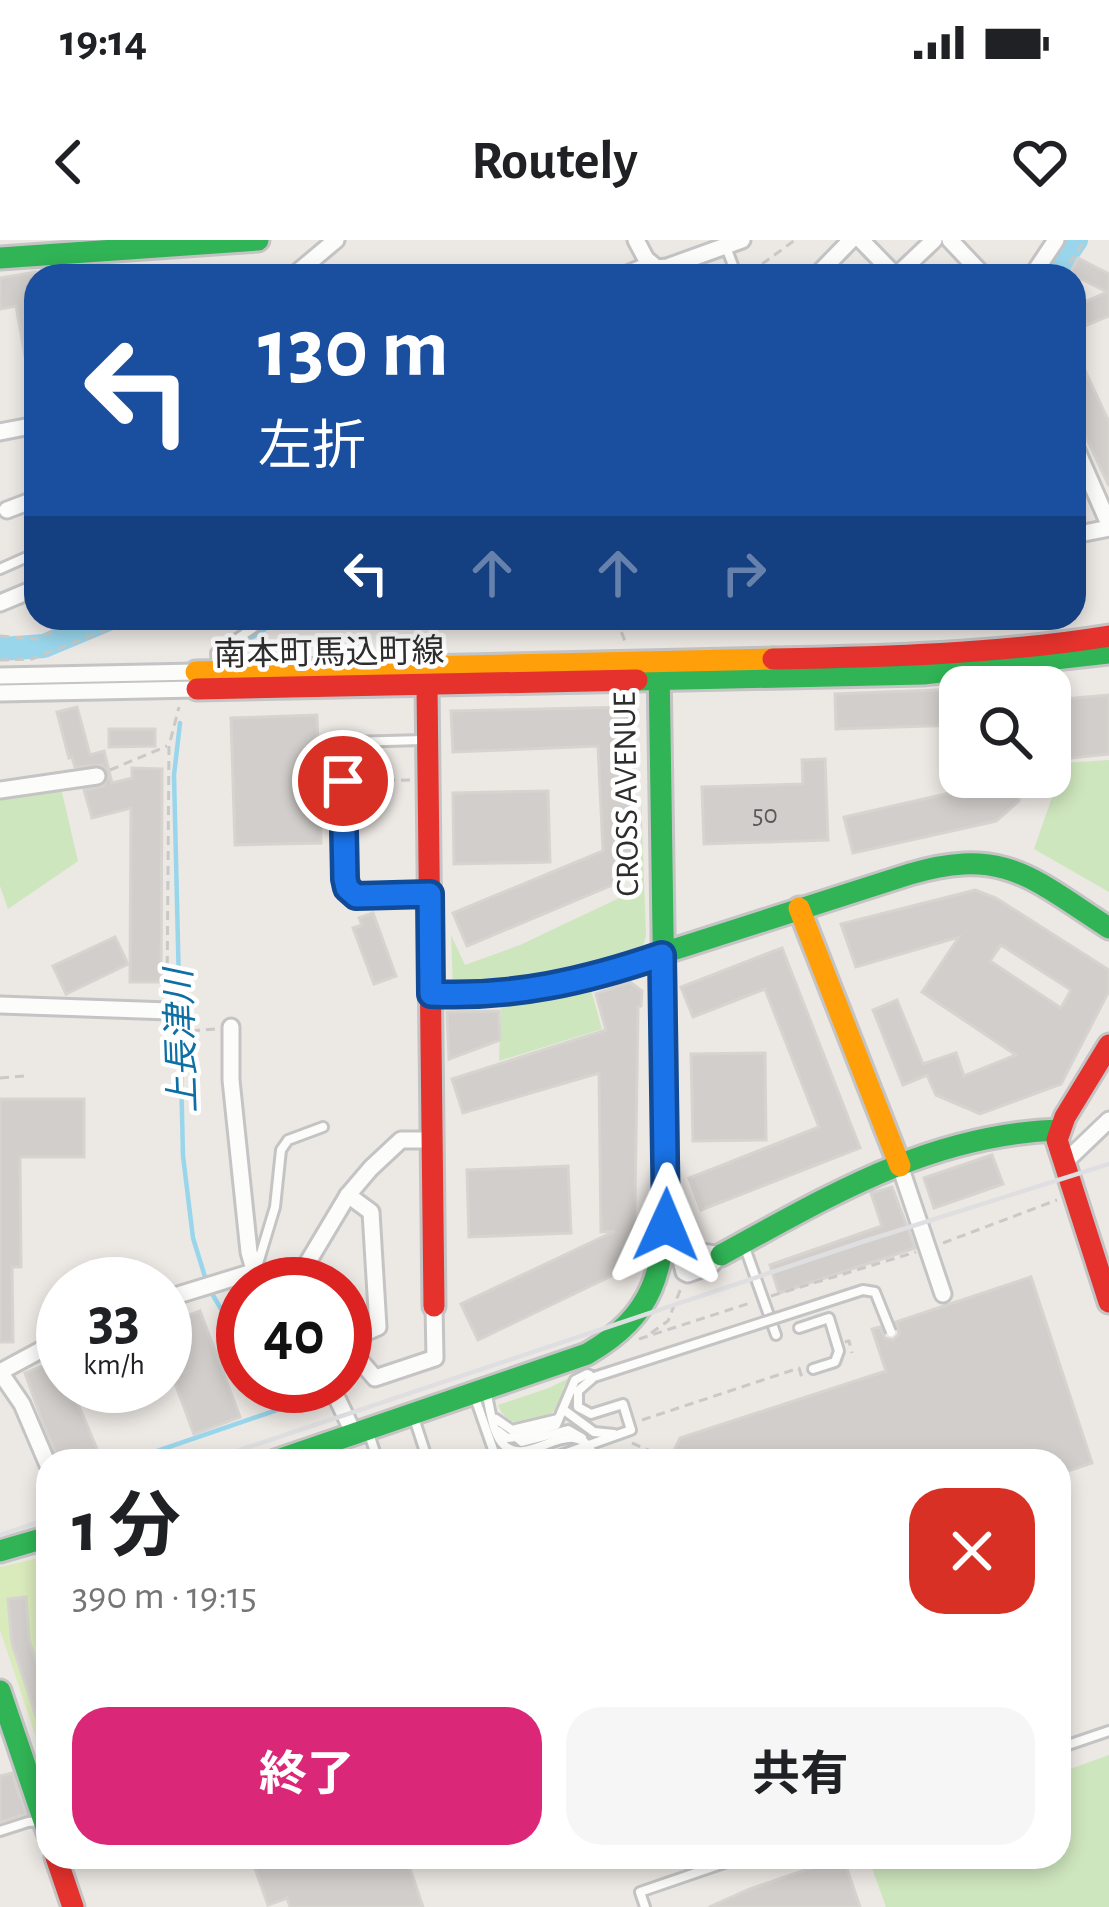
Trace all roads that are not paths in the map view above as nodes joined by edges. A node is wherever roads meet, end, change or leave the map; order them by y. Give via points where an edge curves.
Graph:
1 (258, 240) edge
2 (336, 240) edge
3 (851, 240) edge
4 (862, 240) edge
5 (934, 240) edge
6 (950, 240) edge
7 (730, 242) edge
8 (98, 246) edge
9 (0, 257) edge
10 (307, 264) edge
11 (675, 264) edge
12 (828, 264) edge
13 (885, 264) edge
14 (909, 264) edge
15 (973, 264) edge
16 (1086, 472) edge
17 (24, 504) edge
18 (7, 510) dead end
19 (1109, 526) edge
20 (250, 630) edge
21 (1109, 635) edge
22 (1059, 652) junction
23 (1109, 652) edge
24 (659, 672) junction
25 (0, 676) edge
26 (202, 684) junction
27 (428, 685) junction
28 (0, 693) edge
29 (428, 740) junction
30 (97, 776) road end
31 (0, 790) edge
32 (430, 894) junction
33 (800, 908) junction
34 (1109, 928) edge
35 (662, 955) junction
36 (431, 994) junction
37 (0, 1005) edge
38 (169, 1011) road end
39 (231, 1027) road end
40 (1109, 1045) edge
41 (1109, 1120) edge
42 (323, 1127) dead end
43 (1058, 1130) junction
44 (433, 1140) junction
45 (1064, 1163) junction
46 (900, 1166) junction
47 (348, 1195) junction
48 (743, 1244) junction
49 (722, 1255) joint
50 (251, 1257) edge
51 (262, 1257) edge
52 (311, 1257) edge
53 (1103, 1262) edge
54 (688, 1274) road end
55 (944, 1294) dead end
56 (1109, 1302) edge
57 (434, 1306) joint
58 (799, 1328) dead end
59 (372, 1331) edge
60 (891, 1332) dead end
61 (776, 1335) dead end
62 (36, 1353) edge
63 (813, 1369) dead end
64 (0, 1372) edge
65 (372, 1374) edge
66 (594, 1377) junction
67 (480, 1392) junction
68 (565, 1410) junction
69 (348, 1413) edge
70 (412, 1414) junction
71 (492, 1414) junction
72 (558, 1419) junction
73 (496, 1430) junction
74 (361, 1432) junction
75 (621, 1434) junction
76 (516, 1438) junction
77 (590, 1443) junction
78 (41, 1449) edge
79 (311, 1449) edge
80 (371, 1449) edge
81 (424, 1449) edge
82 (494, 1449) edge
83 (510, 1449) edge
84 (519, 1449) edge
85 (575, 1449) edge
86 (593, 1449) edge
87 (36, 1540) edge
88 (0, 1551) edge
89 (0, 1690) edge
90 (1109, 1731) edge
91 (1071, 1744) edge
92 (36, 1797) edge
93 (36, 1824) edge
94 (0, 1831) edge
95 (60, 1869) edge
96 (707, 1869) edge
97 (73, 1907) edge
98 (645, 1907) edge

1 - 8 street
2 - 10 street
3 - 12 street
4 - 13 street
5 - 14 street
6 - 15 street
7 - 11 street
8 - 9 street
16 - 19 street
17 - 18 street
20 - 26 lane via 216,653
21 - 22 street, 南本町馬込町線
22 - 23 street, 南本町馬込町線
22 - 24 street, 南本町馬込町線 via 923,665
24 - 26 street, 南本町馬込町線
24 - 27 street, 南本町馬込町線
24 - 35 street, CROSS AVENUE
25 - 26 street
26 - 27 street, 南本町馬込町線
26 - 28 street
27 - 29 street
29 - 32 street
29 - 32 lane via 342,746 349,891
30 - 31 street
32 - 36 street
33 - 34 street via 954,863 988,862
33 - 35 street
33 - 46 street
35 - 36 street via 536,990
35 - 67 street, CROSS AVENUE via 667,1196 655,1283 602,1347
36 - 44 street
37 - 38 street
39 - 50 street
40 - 43 street
41 - 45 street
42 - 51 lane via 288,1139 281,1150
43 - 45 street
43 - 46 street via 1005,1131
44 - 47 street via 401,1140
44 - 57 street
45 - 53 street
46 - 48 street
46 - 55 street
47 - 52 street
47 - 59 street via 371,1212 378,1328
48 - 49 street
48 - 61 lane
49 - 54 street
53 - 56 street
57 - 65 street via 435,1358
58 - 63 lane via 829,1318 835,1362
60 - 66 lane, bridge via 875,1292 863,1289
62 - 64 street
64 - 78 street
66 - 68 lane via 574,1380
66 - 75 lane via 578,1391 578,1407 591,1414 622,1404 631,1430
67 - 70 street, CROSS AVENUE
67 - 71 lane
67 - 82 lane
68 - 72 lane
68 - 75 lane via 594,1432
69 - 74 street
70 - 74 street, CROSS AVENUE
70 - 81 lane
71 - 72 lane via 512,1430
71 - 73 lane
72 - 76 lane
73 - 76 lane
73 - 83 lane
74 - 79 street, CROSS AVENUE
74 - 80 lane
75 - 77 lane
76 - 77 lane via 568,1430
77 - 84 lane via 573,1437
77 - 85 lane
77 - 86 lane
87 - 88 street
89 - 92 street
90 - 91 lane
93 - 94 lane
95 - 97 street
96 - 98 lane via 640,1892

